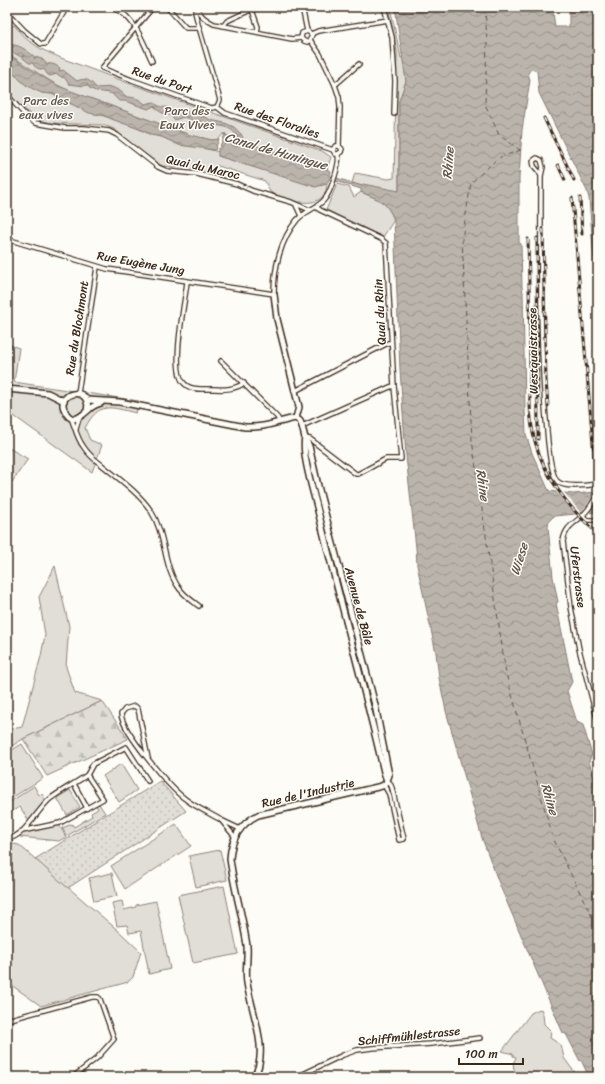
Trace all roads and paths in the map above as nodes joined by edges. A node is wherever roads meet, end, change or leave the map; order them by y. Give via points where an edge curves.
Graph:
1 (67, 7) edge
2 (112, 7) edge
3 (153, 7) edge
4 (167, 7) edge
5 (257, 7) edge
6 (302, 7) edge
7 (384, 7) edge
8 (196, 8) edge
9 (251, 8) edge
10 (7, 12) edge
11 (205, 20) junction
12 (388, 20) junction
13 (223, 26) junction
14 (135, 28) junction
15 (200, 28) junction
16 (307, 31) junction
17 (258, 32) junction
18 (311, 34) junction
19 (301, 38) junction
20 (310, 40) junction
21 (152, 61) dead end
22 (359, 64) dead end
23 (335, 85) junction
24 (7, 95) edge
25 (217, 107) junction
26 (394, 114) dead end
27 (339, 146) junction
28 (333, 150) junction
29 (338, 154) junction
30 (541, 176) junction
31 (296, 205) junction
32 (316, 207) junction
33 (310, 210) junction
34 (302, 216) junction
35 (7, 239) edge
36 (97, 267) junction
37 (187, 282) junction
38 (274, 294) junction
39 (391, 343) junction
40 (221, 361) dead end
41 (244, 383) junction
42 (394, 386) junction
43 (7, 389) edge
44 (295, 391) junction
45 (78, 393) junction
46 (87, 400) junction
47 (64, 401) junction
48 (106, 401) junction
49 (87, 411) junction
50 (71, 417) junction
51 (79, 418) junction
52 (296, 418) junction
53 (280, 422) junction
54 (302, 426) junction
55 (76, 430) junction
56 (305, 438) junction
57 (598, 484) edge
58 (598, 492) edge
59 (584, 515) junction
60 (598, 520) edge
61 (199, 606) dead end
62 (598, 722) edge
63 (148, 758) junction
64 (88, 775) junction
65 (148, 781) dead end
66 (74, 784) junction
67 (384, 784) junction
68 (87, 808) junction
69 (221, 820) junction
70 (240, 829) junction
71 (22, 831) junction
72 (235, 837) junction
73 (7, 839) edge
74 (7, 1020) edge
75 (480, 1038) dead end
76 (255, 1076) edge
77 (73, 1077) edge
78 (297, 1077) edge

1 - 10 street via 45,44 41,44 24,30
2 - 14 street via 126,16
3 - 14 street
4 - 15 street via 186,28
5 - 9 street
6 - 16 street
7 - 12 street
8 - 11 street
8 - 15 street
9 - 13 street via 227,21
9 - 17 street
11 - 13 street
11 - 15 street
12 - 18 street
12 - 26 street via 394,60
13 - 17 street
14 - 21 street
14 - 25 street, Rue du Port via 102,68 208,107
15 - 25 street via 220,100
16 - 18 street
16 - 19 street via 302,33
17 - 19 street via 292,39
18 - 20 street
19 - 20 street via 304,42
20 - 23 street
22 - 23 street
23 - 27 street via 340,107
24 - 31 street, Quai du Maroc via 35,123 109,131 167,171 197,174 237,184
25 - 28 street, Rue des Floralies via 225,113
27 - 28 street via 335,146
27 - 29 street via 342,149
28 - 29 street
29 - 32 street via 338,164 330,189 324,201
30 - 30 street, Westquaistrasse via 543,163 537,158 533,164
30 - 57 street, Westquaistrasse via 543,392 550,458 555,478 560,484
31 - 33 street, Quai du Maroc
31 - 34 street
32 - 33 street
32 - 39 street, Quai du Rhin via 386,243
33 - 34 street
34 - 38 street via 288,234 282,248
35 - 36 street, Rue Eugène Jung
36 - 37 street, Rue Eugène Jung
36 - 45 street, Rue du Blochmont
37 - 38 street, Rue Eugène Jung
37 - 41 street via 179,344 180,378 188,387 195,389 232,389
38 - 44 main road via 277,319
39 - 42 street, Quai du Rhin
39 - 44 street
40 - 41 street
41 - 53 street
42 - 54 street
42 - 56 street, Quai du Rhin via 401,459 386,459 356,474 310,439
43 - 47 main road via 48,393
44 - 52 main road via 299,407
45 - 46 main road
45 - 47 main road via 70,395
46 - 48 main road
46 - 49 main road
47 - 50 main road via 65,412
48 - 49 main road
48 - 53 main road via 245,427 259,428
49 - 51 main road
50 - 51 main road
50 - 55 street
51 - 55 street
52 - 53 main road
52 - 54 main road, Avenue de Bâle
54 - 56 main road, Avenue de Bâle
55 - 61 street via 89,454 134,491 148,507 161,533 173,579 183,593
56 - 67 main road, Avenue de Bâle via 303,448 312,488 372,705
58 - 59 street, Uferstrasse
59 - 60 street via 587,520
59 - 62 street, Uferstrasse via 569,526 564,534 563,547 579,649
63 - 63 street via 122,717 124,710 135,706 139,713
63 - 69 street via 176,792
64 - 65 street via 93,764 126,747
64 - 66 street
64 - 68 street via 102,799
66 - 68 street
66 - 71 street via 42,807
67 - 67 street, Avenue de Bâle via 389,794 399,840 404,839 394,793 391,785
67 - 70 main road, Rue de l'Industrie via 262,813
68 - 71 street via 60,823
69 - 70 street
69 - 72 street
70 - 72 main road, Rue de l'Industrie
71 - 73 street
72 - 76 main road, Rue de l'Industrie via 230,859 247,948 247,986 261,1048 259,1067
74 - 77 street via 98,997 114,1039 97,1058
75 - 78 street, Schiffmühlestrasse via 357,1050

